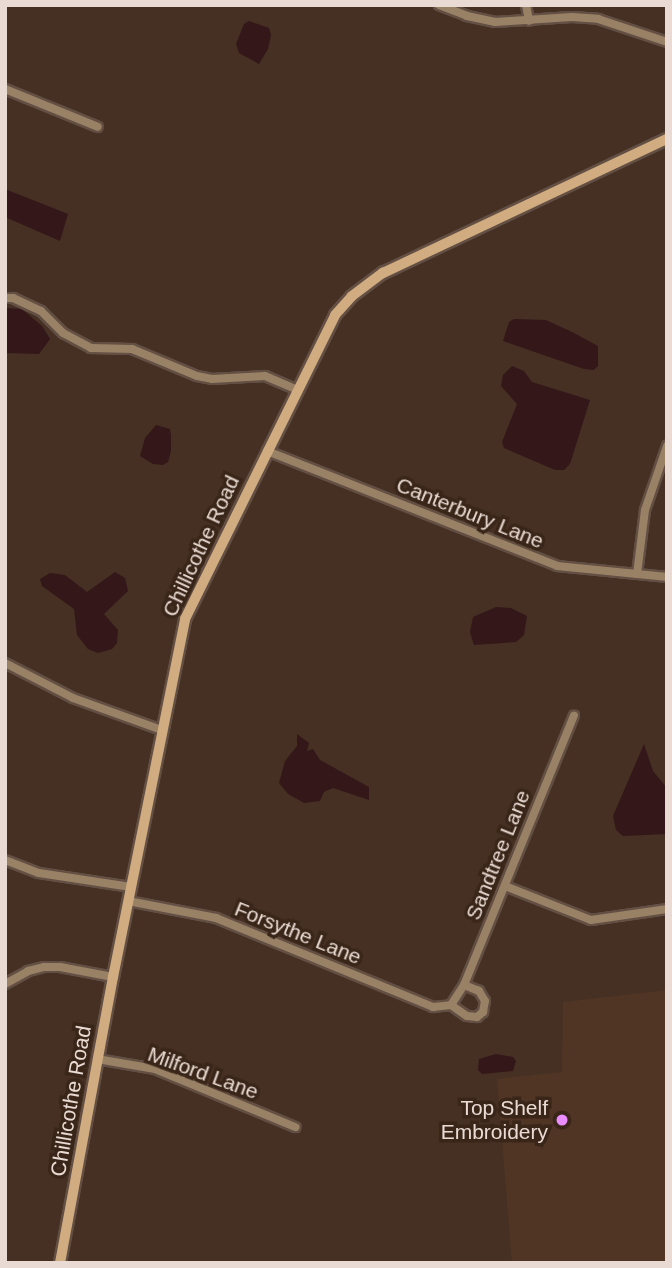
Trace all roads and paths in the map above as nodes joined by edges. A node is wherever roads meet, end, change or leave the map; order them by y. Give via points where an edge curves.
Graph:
1 (439, 5) edge
2 (526, 5) edge
3 (528, 21) junction
4 (667, 42) edge
5 (5, 89) edge
6 (98, 127) dead end
7 (667, 139) edge
8 (5, 298) edge
9 (298, 390) junction
10 (667, 446) edge
11 (267, 451) junction
12 (637, 574) junction
13 (667, 577) edge
14 (5, 663) edge
15 (574, 716) dead end
16 (162, 730) junction
17 (5, 860) edge
18 (505, 886) junction
19 (131, 887) junction
20 (128, 901) junction
21 (667, 909) edge
22 (113, 977) junction
23 (5, 984) edge
24 (464, 985) junction
25 (450, 1005) junction
26 (97, 1059) junction
27 (295, 1127) dead end
28 (60, 1263) edge

1 - 3 street via 481,20
2 - 3 street
3 - 4 street via 598,19
5 - 6 street
7 - 9 street, Chillicothe Road via 383,274 335,315
8 - 9 street via 41,311 63,333 91,348 132,349 197,376 265,376
9 - 11 street, Chillicothe Road
10 - 12 street via 645,510
11 - 12 street, Canterbury Lane via 557,566
11 - 16 street, Chillicothe Road via 185,620
12 - 13 street, Canterbury Lane
14 - 16 street via 73,698
15 - 18 street, Sandtree Lane
16 - 19 street, Chillicothe Road
17 - 19 street via 39,873
18 - 21 street via 591,920
18 - 24 street, Sandtree Lane
19 - 20 street, Chillicothe Road
20 - 22 street, Chillicothe Road
20 - 25 street, Forsythe Lane via 216,918 433,1007
22 - 23 street via 44,967
22 - 26 street, Chillicothe Road
24 - 25 street, Sandtree Lane
24 - 25 street via 479,991 485,1001 483,1012 467,1016
26 - 27 street, Milford Lane via 155,1069
26 - 28 street, Chillicothe Road

